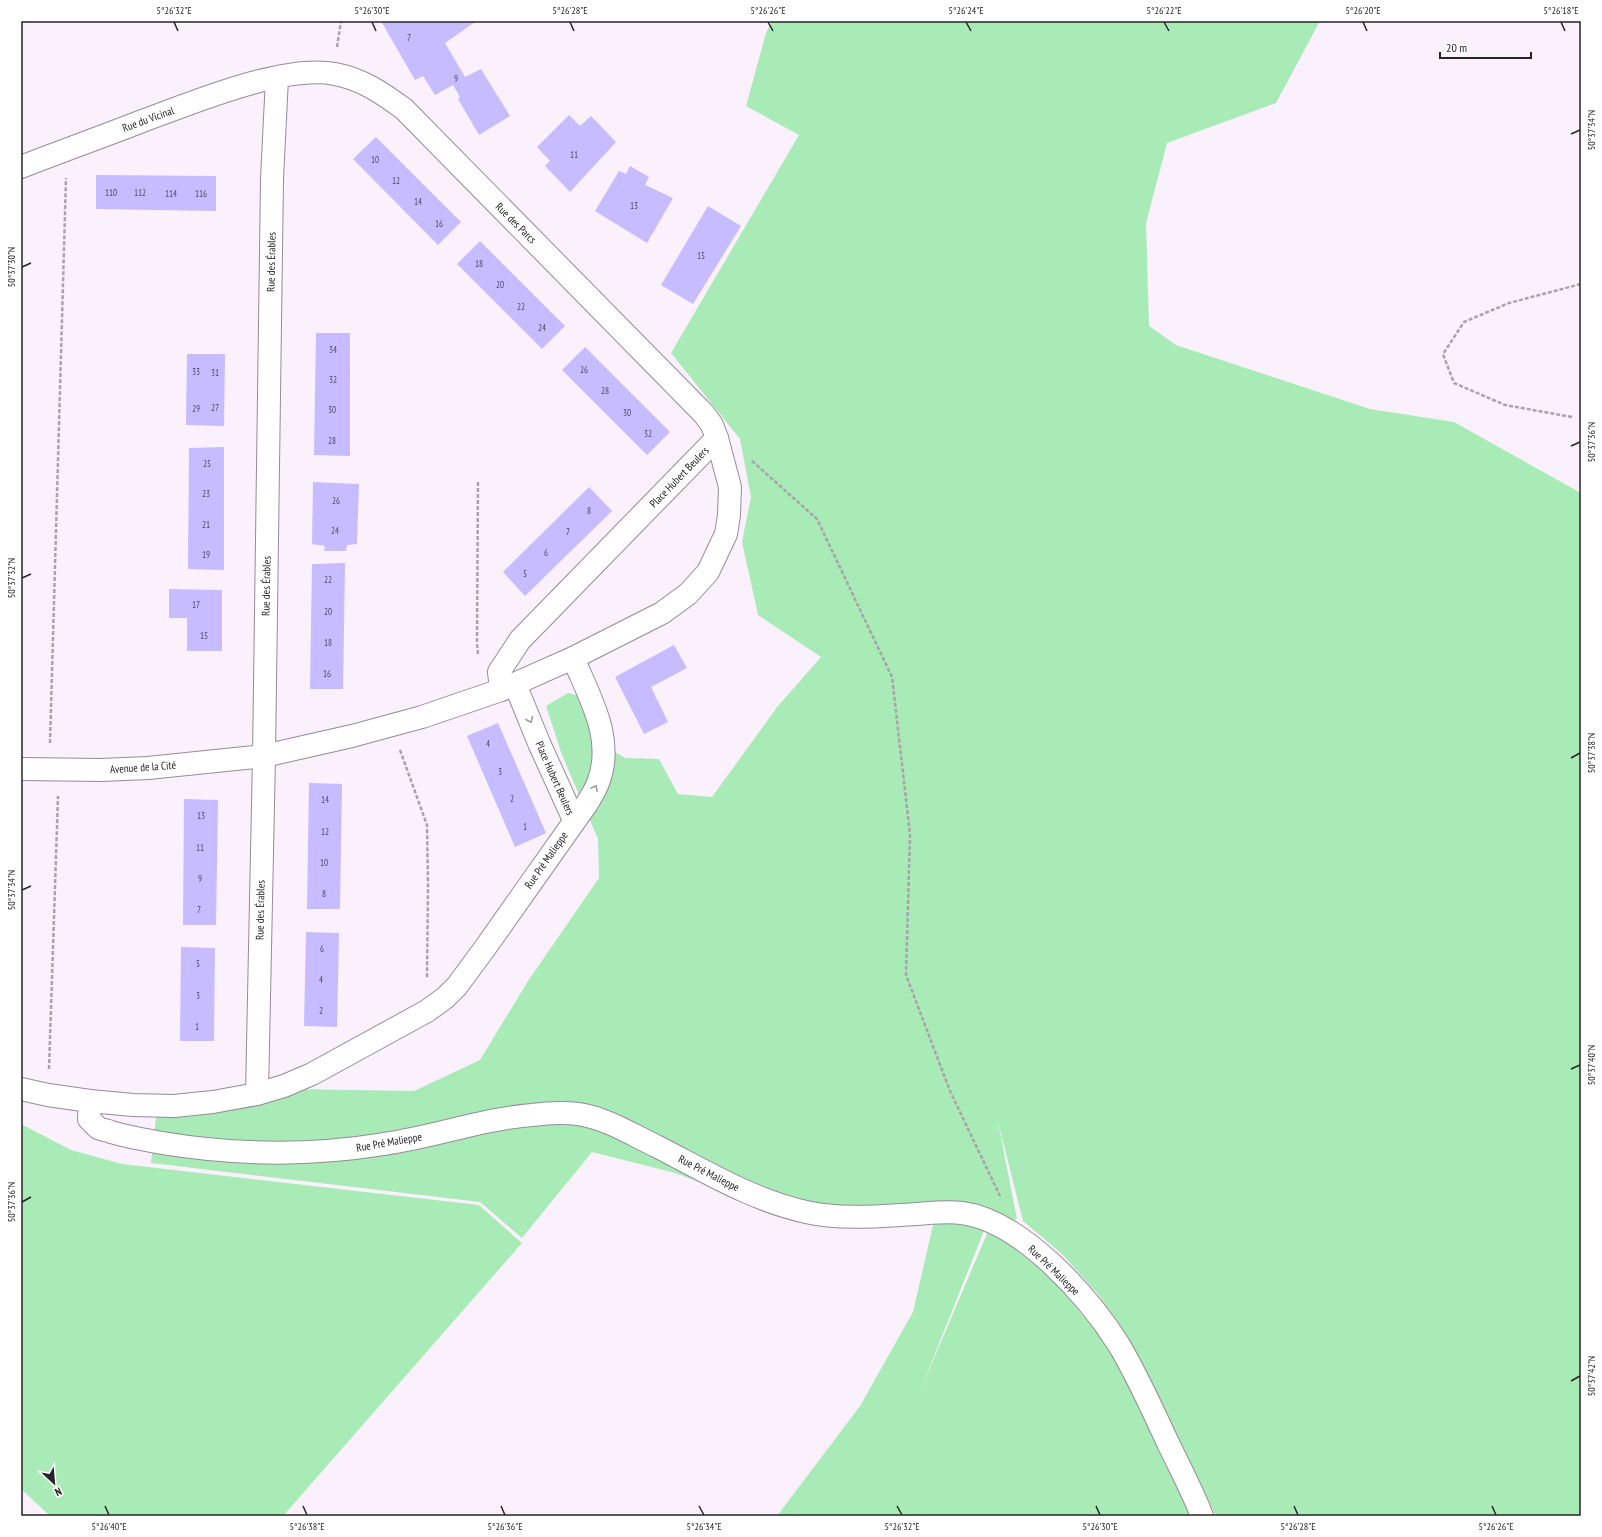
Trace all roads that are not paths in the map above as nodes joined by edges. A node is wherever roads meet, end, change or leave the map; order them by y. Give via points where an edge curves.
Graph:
1 (277, 78) junction
2 (21, 167) edge
3 (717, 438) junction
4 (573, 658) junction
5 (505, 682) junction
6 (264, 756) junction
7 (21, 769) edge
8 (574, 820) junction
9 (21, 1089) edge
10 (257, 1094) junction
11 (90, 1101) junction
12 (1202, 1516) edge

1 - 2 street, Rue du Vicinal via 214,95
1 - 3 street, Rue des Parcs via 300,73 334,73 378,90 404,109 704,414
1 - 6 street, Rue des Érables via 272,186
3 - 4 street, Place Hubert Beulers via 730,487 729,515 726,534 708,572 688,594 662,613
3 - 5 street, Place Hubert Beulers via 520,640
4 - 5 street, Place Hubert Beulers
8 -> 4 street, Place Hubert Beulers via 598,783 604,756 599,718
5 - 6 street, Place Hubert Beulers via 422,717
5 -> 8 street, Place Hubert Beulers via 539,743
6 - 7 street, Avenue de la Cité via 148,768
6 - 10 street, Rue des Érables
8 - 10 street, Rue Pré Malieppe via 485,948 445,998 312,1074
9 - 11 street, Rue Pré Malieppe
10 - 11 street, Rue Pré Malieppe via 174,1106
11 - 12 street, Rue Pré Malieppe via 89,1119 98,1128 153,1142 242,1152 301,1151 379,1145 529,1115 578,1114 626,1131 757,1197 806,1212 848,1217 946,1212 973,1215 992,1222 1009,1231 1041,1255 1097,1314 1120,1347 1144,1393

